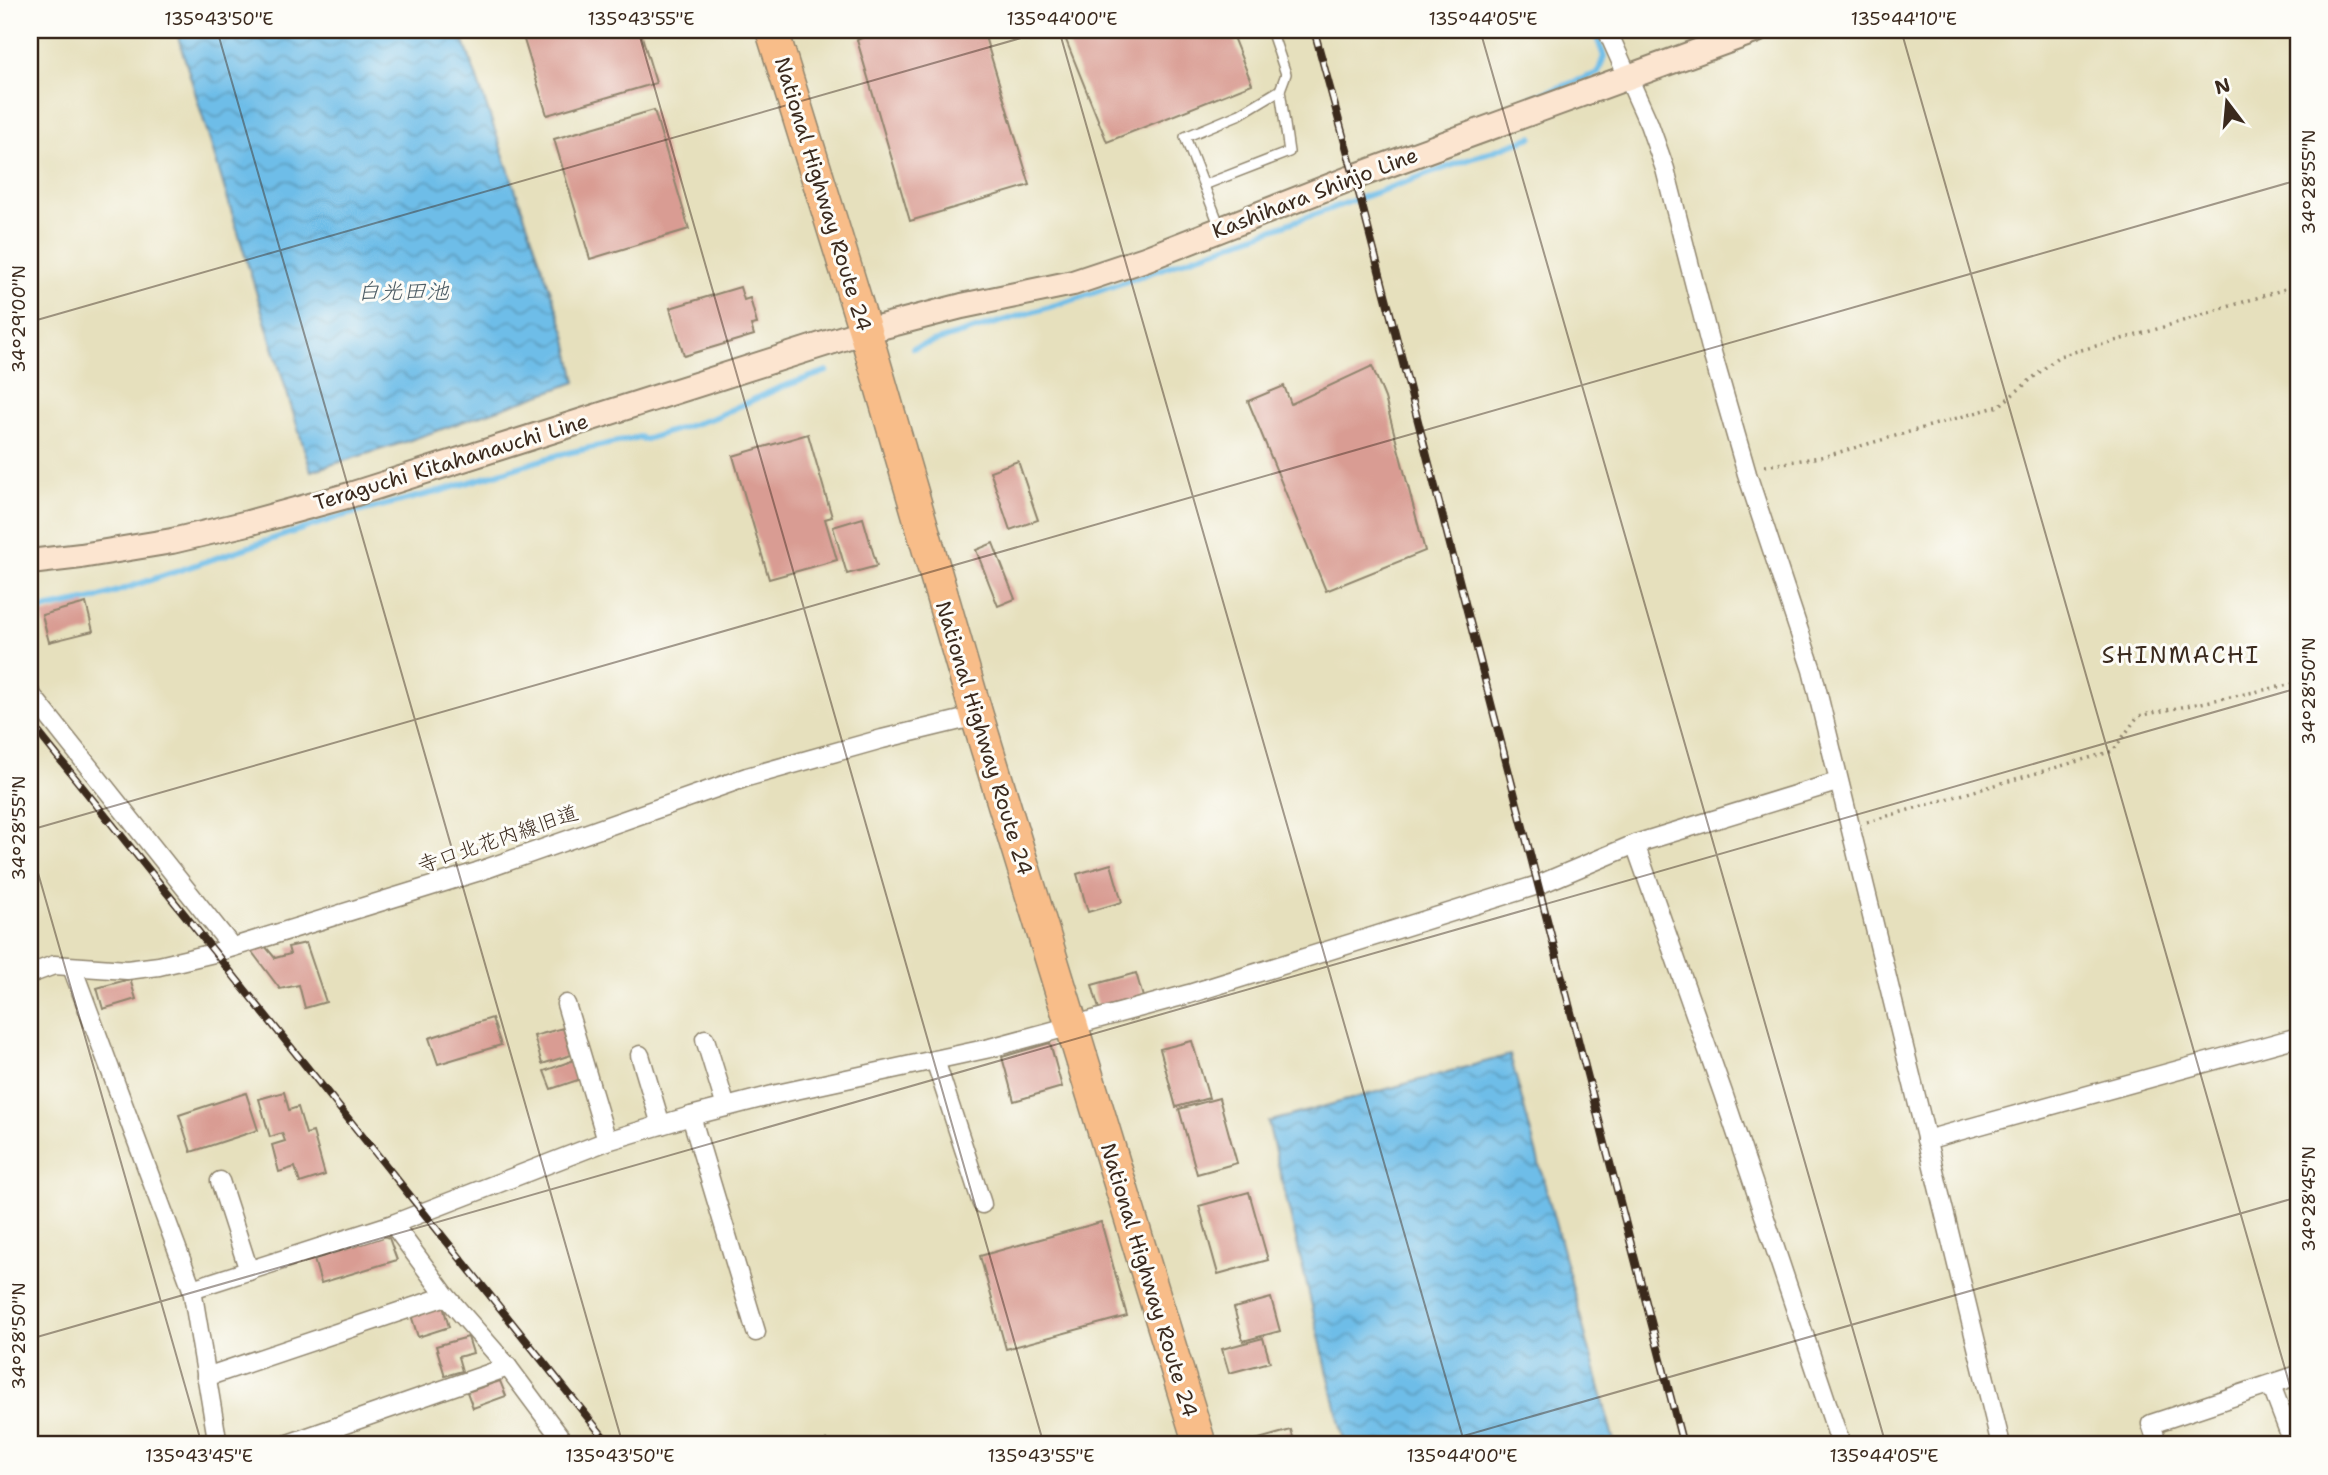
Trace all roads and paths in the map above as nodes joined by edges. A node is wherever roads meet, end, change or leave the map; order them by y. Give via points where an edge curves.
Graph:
1 (772, 30) edge
2 (1271, 30) edge
3 (1607, 30) edge
4 (1757, 30) edge
5 (1628, 79) junction
6 (1280, 90) junction
7 (1204, 185) junction
8 (1221, 229) junction
9 (2298, 285) edge
10 (865, 331) junction
11 (1747, 474) junction
12 (30, 562) edge
13 (2298, 683) edge
14 (30, 692) edge
15 (977, 716) junction
16 (1837, 782) junction
17 (1848, 826) junction
18 (1635, 844) junction
19 (232, 947) junction
20 (72, 967) junction
21 (30, 974) edge
22 (566, 1004) dead end
23 (1072, 1027) junction
24 (2298, 1037) edge
25 (705, 1039) dead end
26 (640, 1055) dead end
27 (935, 1060) junction
28 (726, 1107) junction
29 (691, 1116) junction
30 (662, 1125) junction
31 (1926, 1140) junction
32 (607, 1141) junction
33 (220, 1181) dead end
34 (982, 1204) dead end
35 (393, 1224) junction
36 (249, 1271) junction
37 (192, 1289) junction
38 (446, 1296) junction
39 (756, 1332) dead end
40 (508, 1367) junction
41 (2298, 1375) edge
42 (206, 1377) junction
43 (2271, 1385) junction
44 (830, 1439) dead end
45 (560, 1444) edge
46 (218, 1445) edge
47 (285, 1445) edge
48 (812, 1445) edge
49 (1200, 1445) edge
50 (1841, 1445) edge
51 (2001, 1445) edge
52 (2158, 1445) edge
53 (2294, 1445) edge

1 - 10 highway, National Highway Route 24
2 - 6 lane via 1286,74
3 - 5 street
4 - 5 main road, Kashihara Shinjo Line
5 - 8 main road, Kashihara Shinjo Line
5 - 11 street via 1665,169
6 - 7 lane via 1289,152
6 - 7 lane via 1240,114 1185,137
7 - 8 lane
8 - 10 main road, Kashihara Shinjo Line via 1073,283
9 - 11 path via 2059,356 1999,406 1826,456 1757,467
10 - 12 main road, Teraguchi Kitahanauchi Line via 350,495 172,541
10 - 15 highway, National Highway Route 24
11 - 16 street via 1812,670
13 - 17 path via 2138,716 2113,751
14 - 19 street
15 - 19 street, 寺口北花内線旧道 via 747,777 477,872
15 - 23 highway, National Highway Route 24
16 - 17 street
16 - 18 street
17 - 31 street
18 - 23 street via 1538,884
18 - 50 street
19 - 20 street, 寺口北花内線旧道 via 127,970
20 - 21 street, 寺口北花内線旧道 via 54,965
20 - 37 street
22 - 32 street
23 - 27 street
23 - 49 highway, National Highway Route 24
24 - 31 street
25 - 28 street
26 - 30 street
27 - 28 street
27 - 34 street
28 - 29 street
29 - 30 street
29 - 39 street
30 - 32 street
31 - 51 street
32 - 35 street
33 - 36 street
35 - 36 street
35 - 38 street
36 - 37 street
37 - 42 street
38 - 40 street
38 - 42 street
40 - 45 street
40 - 47 street
41 - 43 street
42 - 46 street
43 - 52 street via 2151,1424
43 - 53 street
44 - 48 path

